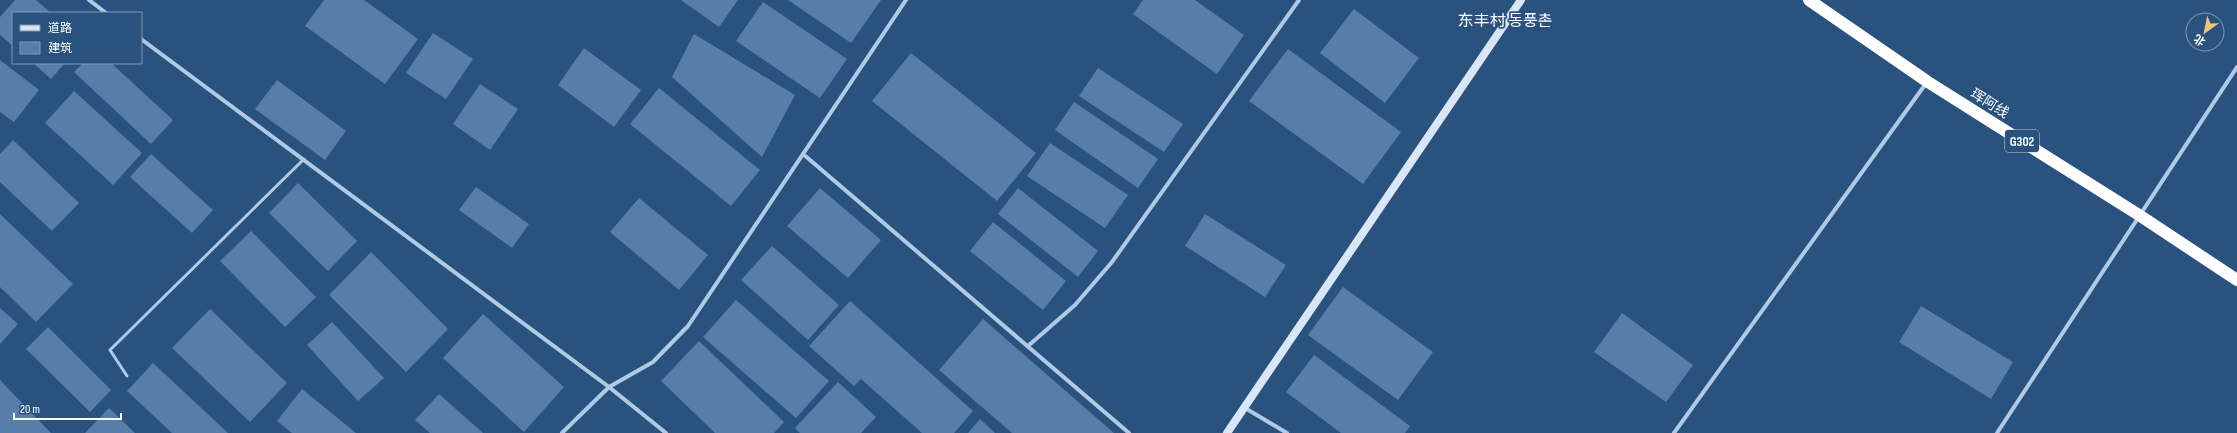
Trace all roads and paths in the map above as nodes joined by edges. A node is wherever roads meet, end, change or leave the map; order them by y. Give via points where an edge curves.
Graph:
1 (89, 0) edge
2 (906, 0) edge
3 (1299, 0) edge
4 (1521, 0) edge
5 (1809, 0) edge
6 (105, 12) edge
7 (142, 40) edge
8 (2237, 68) edge
9 (1928, 82) junction
10 (803, 154) junction
11 (304, 160) junction
12 (2139, 215) junction
13 (2237, 280) edge
14 (1028, 346) junction
15 (127, 376) dead end
16 (609, 387) junction
17 (1244, 408) junction
18 (562, 433) edge
19 (666, 433) edge
20 (1130, 433) edge
21 (1227, 433) edge
22 (1287, 433) edge
23 (1674, 433) edge
24 (1997, 433) edge

1 - 6 street
2 - 10 street
3 - 14 street via 1112,262 1075,305
4 - 17 street
5 - 9 highway, 珲阿线 / G302
7 - 11 street
8 - 12 street
9 - 12 highway, 珲阿线 / G302
9 - 23 street
10 - 14 street
10 - 16 street via 688,326 653,362
11 - 15 lane via 110,350
11 - 16 street
12 - 13 highway, 珲阿线 / G302
12 - 24 street
14 - 20 street
16 - 18 street
16 - 19 street
17 - 21 street
17 - 22 street

